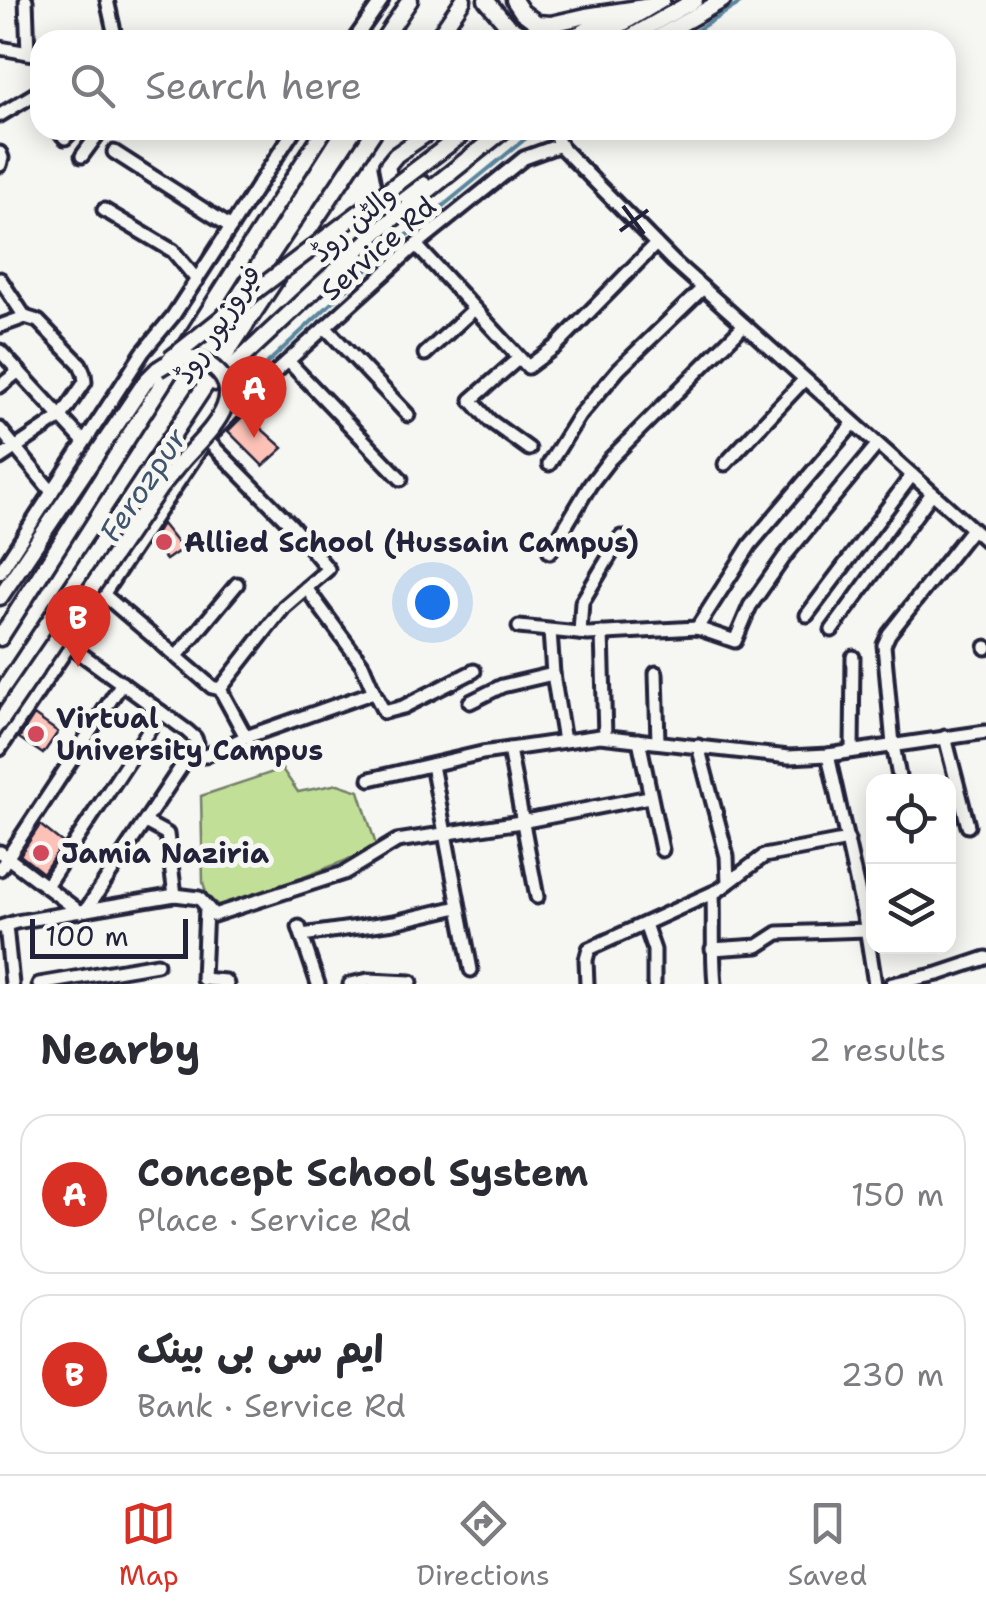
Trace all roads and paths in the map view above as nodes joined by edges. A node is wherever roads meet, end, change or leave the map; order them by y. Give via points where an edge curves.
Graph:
1 (26, 0) edge
2 (107, 0) edge
3 (382, 0) edge
4 (410, 0) edge
5 (462, 0) edge
6 (486, 0) edge
7 (514, 0) edge
8 (695, 0) edge
9 (724, 0) edge
10 (657, 3) edge
11 (618, 11) junction
12 (30, 30) edge
13 (114, 30) edge
14 (361, 30) edge
15 (390, 30) edge
16 (442, 30) edge
17 (515, 30) edge
18 (587, 30) edge
19 (612, 30) edge
20 (642, 30) edge
21 (671, 30) edge
22 (0, 48) edge
23 (30, 53) edge
24 (30, 97) edge
25 (0, 116) edge
26 (94, 140) edge
27 (288, 140) edge
28 (318, 140) edge
29 (368, 140) edge
30 (418, 140) edge
31 (455, 140) edge
32 (478, 140) edge
33 (492, 140) edge
34 (557, 140) edge
35 (560, 145) junction
36 (0, 152) edge
37 (114, 152) dead end
38 (82, 156) dead end
39 (0, 165) edge
40 (104, 210) dead end
41 (231, 227) junction
42 (656, 244) junction
43 (416, 245) junction
44 (0, 279) edge
45 (196, 280) junction
46 (703, 288) junction
47 (474, 309) junction
48 (25, 317) junction
49 (0, 326) edge
50 (744, 326) junction
51 (325, 328) junction
52 (0, 351) edge
53 (425, 354) dead end
54 (520, 358) junction
55 (288, 361) junction
56 (158, 369) junction
57 (19, 372) junction
58 (804, 380) junction
59 (0, 386) edge
60 (197, 400) junction
61 (408, 415) dead end
62 (61, 417) junction
63 (853, 424) junction
64 (0, 430) edge
65 (207, 440) junction
66 (84, 442) junction
67 (877, 445) junction
68 (15, 448) junction
69 (528, 449) dead end
70 (0, 458) edge
71 (549, 464) dead end
72 (724, 464) dead end
73 (912, 475) junction
74 (402, 479) dead end
75 (52, 492) junction
76 (932, 493) junction
77 (972, 529) junction
78 (621, 536) dead end
79 (986, 541) edge
80 (550, 552) dead end
81 (0, 572) edge
82 (236, 584) dead end
83 (306, 588) junction
84 (103, 594) junction
85 (0, 597) edge
86 (807, 614) dead end
87 (519, 627) dead end
88 (697, 628) junction
89 (832, 630) dead end
90 (550, 632) junction
91 (602, 633) junction
92 (580, 634) junction
93 (0, 638) edge
94 (69, 645) junction
95 (177, 656) junction
96 (852, 657) dead end
97 (474, 671) dead end
98 (656, 672) dead end
99 (553, 674) junction
100 (122, 684) junction
101 (220, 689) junction
102 (374, 692) junction
103 (0, 695) edge
104 (470, 702) dead end
105 (161, 712) junction
106 (0, 722) edge
107 (986, 732) edge
108 (605, 736) junction
109 (246, 738) junction
110 (945, 738) junction
111 (638, 740) junction
112 (564, 741) junction
113 (658, 742) junction
114 (893, 745) junction
115 (698, 746) junction
116 (0, 749) edge
117 (509, 749) junction
118 (852, 752) junction
119 (189, 754) junction
120 (828, 755) junction
121 (432, 765) junction
122 (898, 774) edge
123 (370, 779) dead end
124 (649, 797) junction
125 (145, 822) junction
126 (521, 822) junction
127 (968, 826) dead end
128 (444, 835) junction
129 (848, 840) junction
130 (662, 850) dead end
131 (4, 855) edge
132 (0, 870) edge
133 (728, 882) junction
134 (46, 886) junction
135 (713, 893) junction
136 (175, 895) junction
137 (537, 897) dead end
138 (458, 907) junction
139 (206, 908) junction
140 (84, 911) junction
141 (645, 924) junction
142 (866, 925) edge
143 (3, 926) edge
144 (866, 930) edge
145 (712, 950) junction
146 (871, 954) edge
147 (986, 958) edge
148 (156, 964) dead end
149 (470, 970) dead end
150 (411, 982) edge
151 (12, 984) edge
152 (39, 984) edge
153 (227, 984) edge
154 (318, 984) edge
155 (350, 984) edge
156 (587, 984) edge
157 (654, 984) edge
158 (715, 984) edge
159 (875, 984) edge
160 (892, 984) edge

1 - 12 street
2 - 13 street
3 - 14 street
4 - 15 main road
5 - 16 main road
6 - 17 main road
7 - 11 main road via 522,12 551,24
8 - 20 main road
9 - 21 main road
10 - 11 main road
10 - 19 main road
11 - 18 main road
22 - 23 street
24 - 25 street
26 - 38 street
27 - 41 street
28 - 93 main road, فیروزپور روڈ
29 - 60 main road, فیروزپور روڈ
30 - 32 main road via 387,166 404,195
31 - 56 main road, bridge
33 - 60 main road, والٹن روڈ via 379,230
34 - 35 street
35 - 42 street
35 - 43 street, Service Rd via 524,158
36 - 39 street
37 - 41 street
40 - 45 street via 173,251
41 - 45 street
42 - 46 street
42 - 54 street via 556,346 528,367
43 - 47 street
43 - 51 street, Service Rd
44 - 48 street
45 - 66 street
46 - 50 street
46 - 71 street via 619,368
47 - 53 street
47 - 54 street
48 - 49 street
48 - 62 street via 38,321 84,374
50 - 58 street
50 - 80 street via 610,458
51 - 55 street, Service Rd
51 - 61 street
52 - 57 street
54 - 69 street via 471,400
55 - 65 street, Service Rd
55 - 74 street
56 - 85 main road
56 - 106 main road, bridge via 173,359 202,360 222,379 224,410 159,490
57 - 59 street
57 - 62 street
58 - 63 street
58 - 72 street
60 - 103 main road, فیروزپور روڈ
62 - 66 street
62 - 68 street
63 - 67 street
63 - 88 street via 750,546
64 - 68 street
65 - 83 street via 328,570
65 - 84 street, Service Rd
66 - 75 street
67 - 73 street
67 - 88 street via 785,556 735,641
68 - 70 street
68 - 75 street
73 - 76 street
73 - 86 street
75 - 81 street
76 - 77 street
76 - 89 street
77 - 79 street
77 - 114 street via 884,645
78 - 92 street via 582,602
82 - 95 street
83 - 101 street
83 - 102 street via 362,664
84 - 94 street, Service Rd
84 - 95 street
87 - 90 street
88 - 91 street
90 - 92 street
90 - 99 street
91 - 92 street
91 - 108 street
94 - 100 street
94 - 116 street, Service Rd
95 - 101 street
96 - 118 street
97 - 102 street via 384,712
98 - 113 street
99 - 104 street
99 - 112 street
100 - 105 street
100 - 131 street
101 - 109 street
102 - 109 street
105 - 119 street via 195,738
105 - 134 street
107 - 110 street
108 - 111 street
108 - 112 street
109 - 119 street via 205,756
110 - 114 street
110 - 127 street
111 - 113 street
111 - 124 street
112 - 117 street
113 - 115 street
114 - 118 street
114 - 122 street
115 - 120 street
115 - 133 street
117 - 121 street
117 - 126 street
118 - 120 street
119 - 125 street
120 - 129 street
121 - 123 street
121 - 128 street
124 - 126 street
124 - 130 street
125 - 136 street via 168,834
125 - 140 street
126 - 128 street
126 - 137 street
128 - 138 street
128 - 139 street via 397,841 344,873 214,915
129 - 133 street via 764,856
129 - 142 street
131 - 132 street
131 - 134 street
133 - 135 street
134 - 140 street
135 - 141 street
135 - 145 street
136 - 139 street via 198,898
136 - 140 street
138 - 149 street
138 - 154 street via 394,922 300,931
139 - 153 street via 203,979
140 - 143 street
141 - 156 street via 589,949
141 - 157 street via 654,950
143 - 151 street
144 - 145 street via 778,933 758,946
145 - 158 street
146 - 159 street
147 - 160 street
148 - 152 street
150 - 155 street

